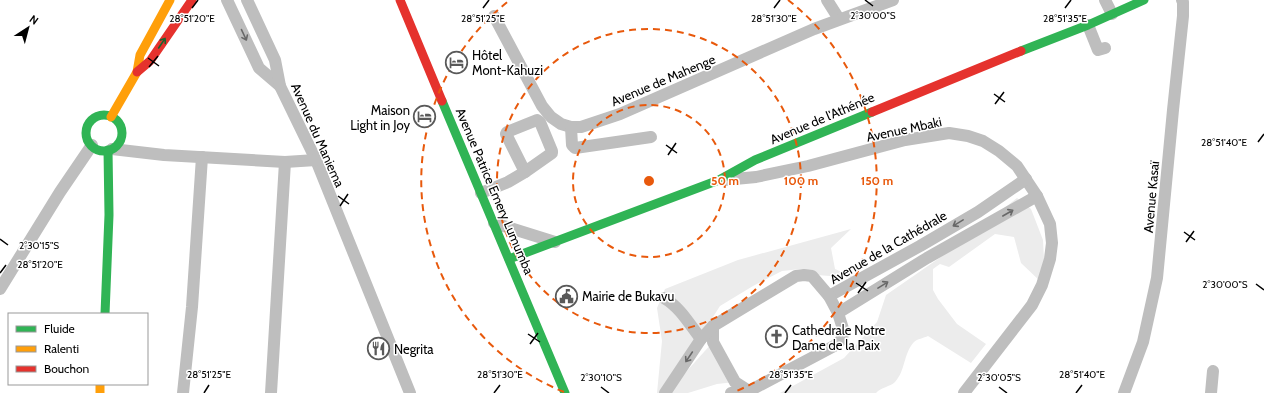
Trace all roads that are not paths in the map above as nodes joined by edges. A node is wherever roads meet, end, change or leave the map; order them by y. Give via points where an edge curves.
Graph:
1 (170, 0) edge
2 (192, 0) edge
3 (227, 0) edge
4 (247, 0) edge
5 (400, 0) edge
6 (827, 0) edge
7 (894, 0) edge
8 (1105, 0) edge
9 (1144, 0) edge
10 (1182, 0) edge
11 (1112, 14) junction
12 (494, 16) dead end
13 (839, 19) junction
14 (1088, 25) junction
15 (1104, 48) dead end
16 (137, 72) junction
17 (280, 86) junction
18 (111, 116) junction
19 (571, 127) junction
20 (651, 137) dead end
21 (92, 145) junction
22 (110, 150) junction
23 (202, 157) junction
24 (316, 160) junction
25 (285, 162) junction
26 (525, 172) dead end
27 (1026, 179) junction
28 (719, 180) junction
29 (481, 193) junction
30 (1037, 196) junction
31 (978, 212) junction
32 (494, 223) junction
33 (986, 226) junction
34 (555, 242) junction
35 (920, 246) junction
36 (927, 258) junction
37 (510, 259) junction
38 (0, 288) edge
39 (829, 296) junction
40 (664, 298) dead end
41 (106, 313) edge
42 (838, 313) junction
43 (713, 326) junction
44 (701, 339) junction
45 (1213, 370) dead end
46 (749, 391) junction
47 (183, 393) edge
48 (271, 393) edge
49 (410, 393) edge
50 (565, 393) edge
51 (665, 393) edge
52 (731, 393) edge
53 (964, 393) edge
54 (1124, 393) edge
55 (1211, 393) edge

1 - 16 street via 140,55
16 -> 2 street via 150,60
3 -> 17 street via 259,68
4 - 17 street, Avenue du Maniema via 275,60
5 - 29 street, Avenue Patrice Emery Lumumba
6 - 13 street
7 - 13 street, Avenue de Mahenge
8 - 11 street
9 - 11 street, Avenue de l'Athénée
10 - 54 street, Avenue Kasaï via 1183,16 1157,278 1143,342
11 - 14 street, Avenue de l'Athénée
12 - 19 street via 542,106 551,117
13 - 19 street, Avenue de Mahenge via 620,114 581,127
14 - 15 street via 1098,50
14 - 28 street, Avenue de l'Athénée via 755,160
16 - 18 street
17 - 24 street, Avenue du Maniema
18 - 21 street via 98,116 89,124 87,136
18 - 22 street via 122,129 120,141
19 - 20 street via 572,145 575,148
21 - 22 street via 98,150
21 - 38 street
22 - 23 street
22 - 41 street
23 - 25 street
23 - 47 street via 192,307
24 - 25 street
24 - 49 street, Avenue du Maniema
25 - 48 street
26 - 29 street
27 - 28 street, Avenue Mbaki via 1017,166 983,141 949,133 905,140 764,176
27 - 30 street, Avenue Mbaki
27 - 31 street, Avenue de la Cathédrale
28 - 34 street, Avenue de l'Athénée
29 - 32 street, Avenue Patrice Emery Lumumba
33 -> 30 street
30 - 53 street, Avenue Mbaki via 1050,224 1052,243 1042,285 1032,304
31 - 33 street
31 -> 35 street, Avenue de la Cathédrale
32 - 34 street
32 - 37 street, Avenue Patrice Emery Lumumba
33 - 36 street
34 - 37 street, Avenue de l'Athénée
35 - 36 street
35 - 39 street, Avenue de la Cathédrale
42 -> 36 street
37 - 50 street, Avenue Patrice Emery Lumumba
39 - 42 street
39 - 43 street, Avenue de la Cathédrale via 812,276 796,276
40 - 44 street via 672,302
42 - 46 street via 844,332 836,345
43 - 44 street, Avenue de la Cathédrale
43 - 46 street via 713,342 735,382
44 -> 51 street, Avenue de la Cathédrale
45 - 55 street
46 - 52 street

